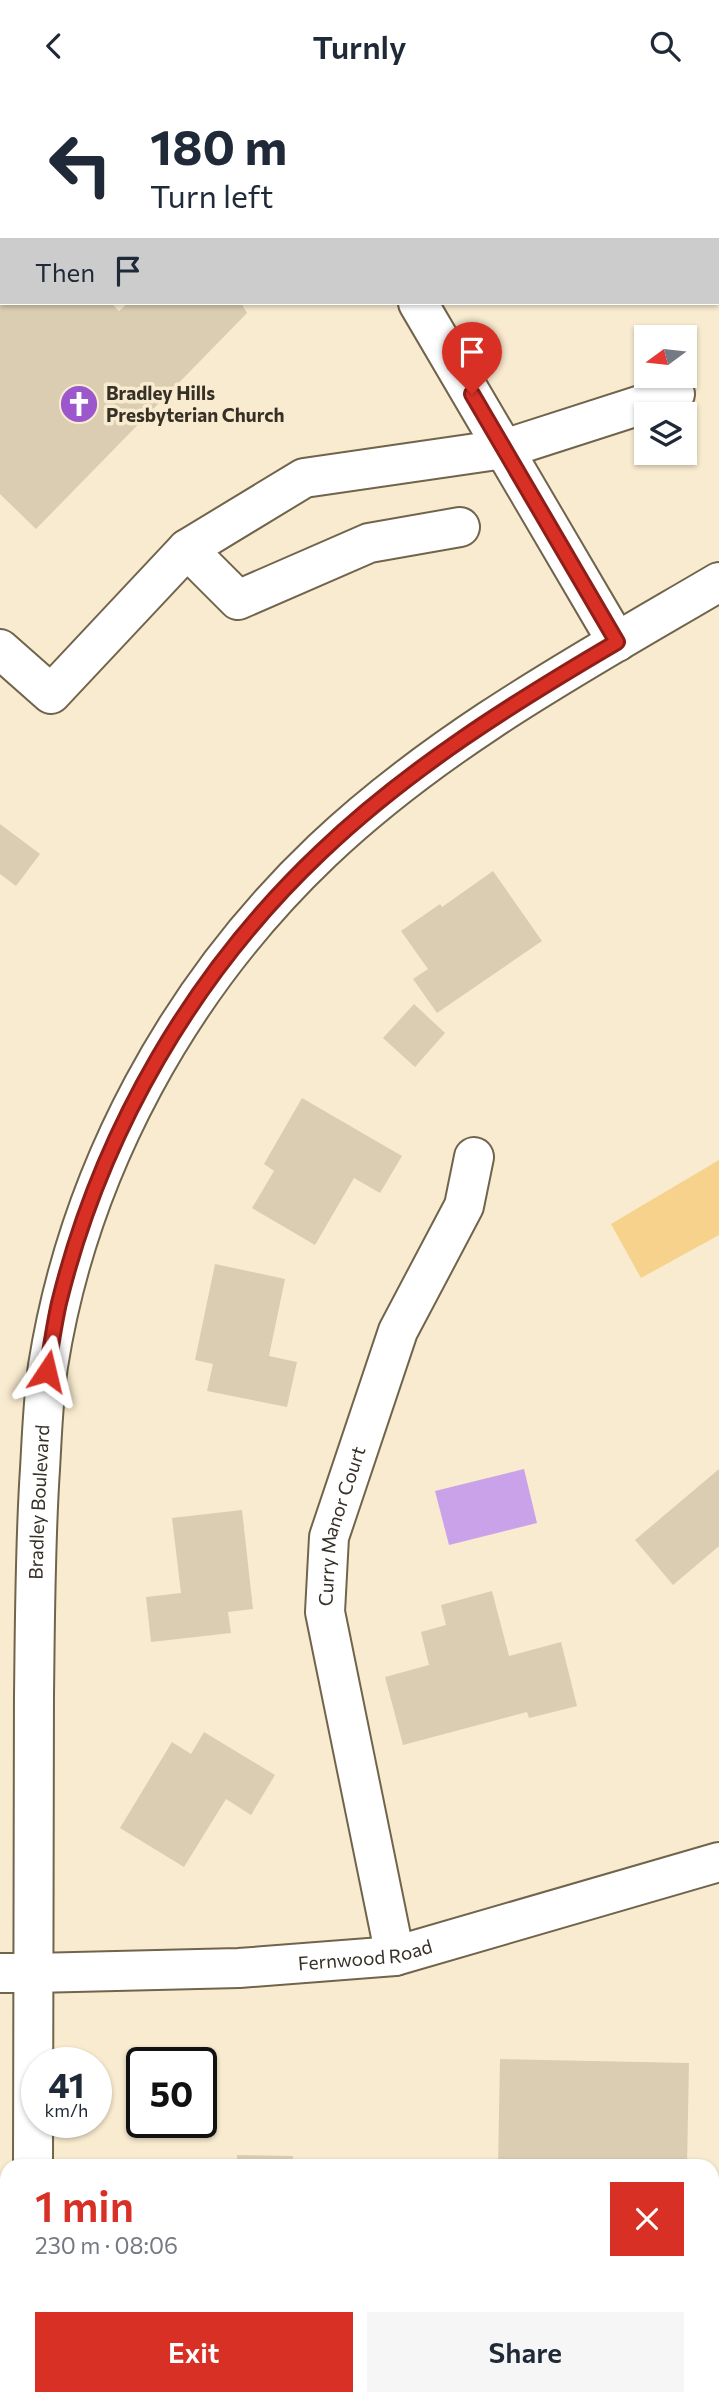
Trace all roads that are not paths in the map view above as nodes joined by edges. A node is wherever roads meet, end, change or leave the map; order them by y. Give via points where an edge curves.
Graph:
1 (419, 305) edge
2 (675, 394) dead end
3 (504, 449) junction
4 (460, 527) dead end
5 (187, 549) junction
6 (719, 582) edge
7 (617, 642) junction
8 (0, 649) edge
9 (474, 1157) dead end
10 (719, 1862) edge
11 (395, 1956) junction
12 (17, 1973) edge
13 (32, 2159) edge

1 - 3 main road
2 - 3 main road
3 - 5 main road via 304,478
3 - 7 main road
4 - 5 main road via 369,543 238,600
5 - 8 main road via 51,694
6 - 7 main road, Bradley Boulevard
7 - 12 main road, Bradley Boulevard via 454,744 320,853 242,936 210,978 140,1090 114,1143 73,1255 47,1371
9 - 11 main road, Curry Manor Court via 464,1206 398,1331 329,1537 325,1612
10 - 11 main road, Fernwood Road
11 - 12 main road, Fernwood Road via 239,1968
12 - 13 main road, Bradley Boulevard

